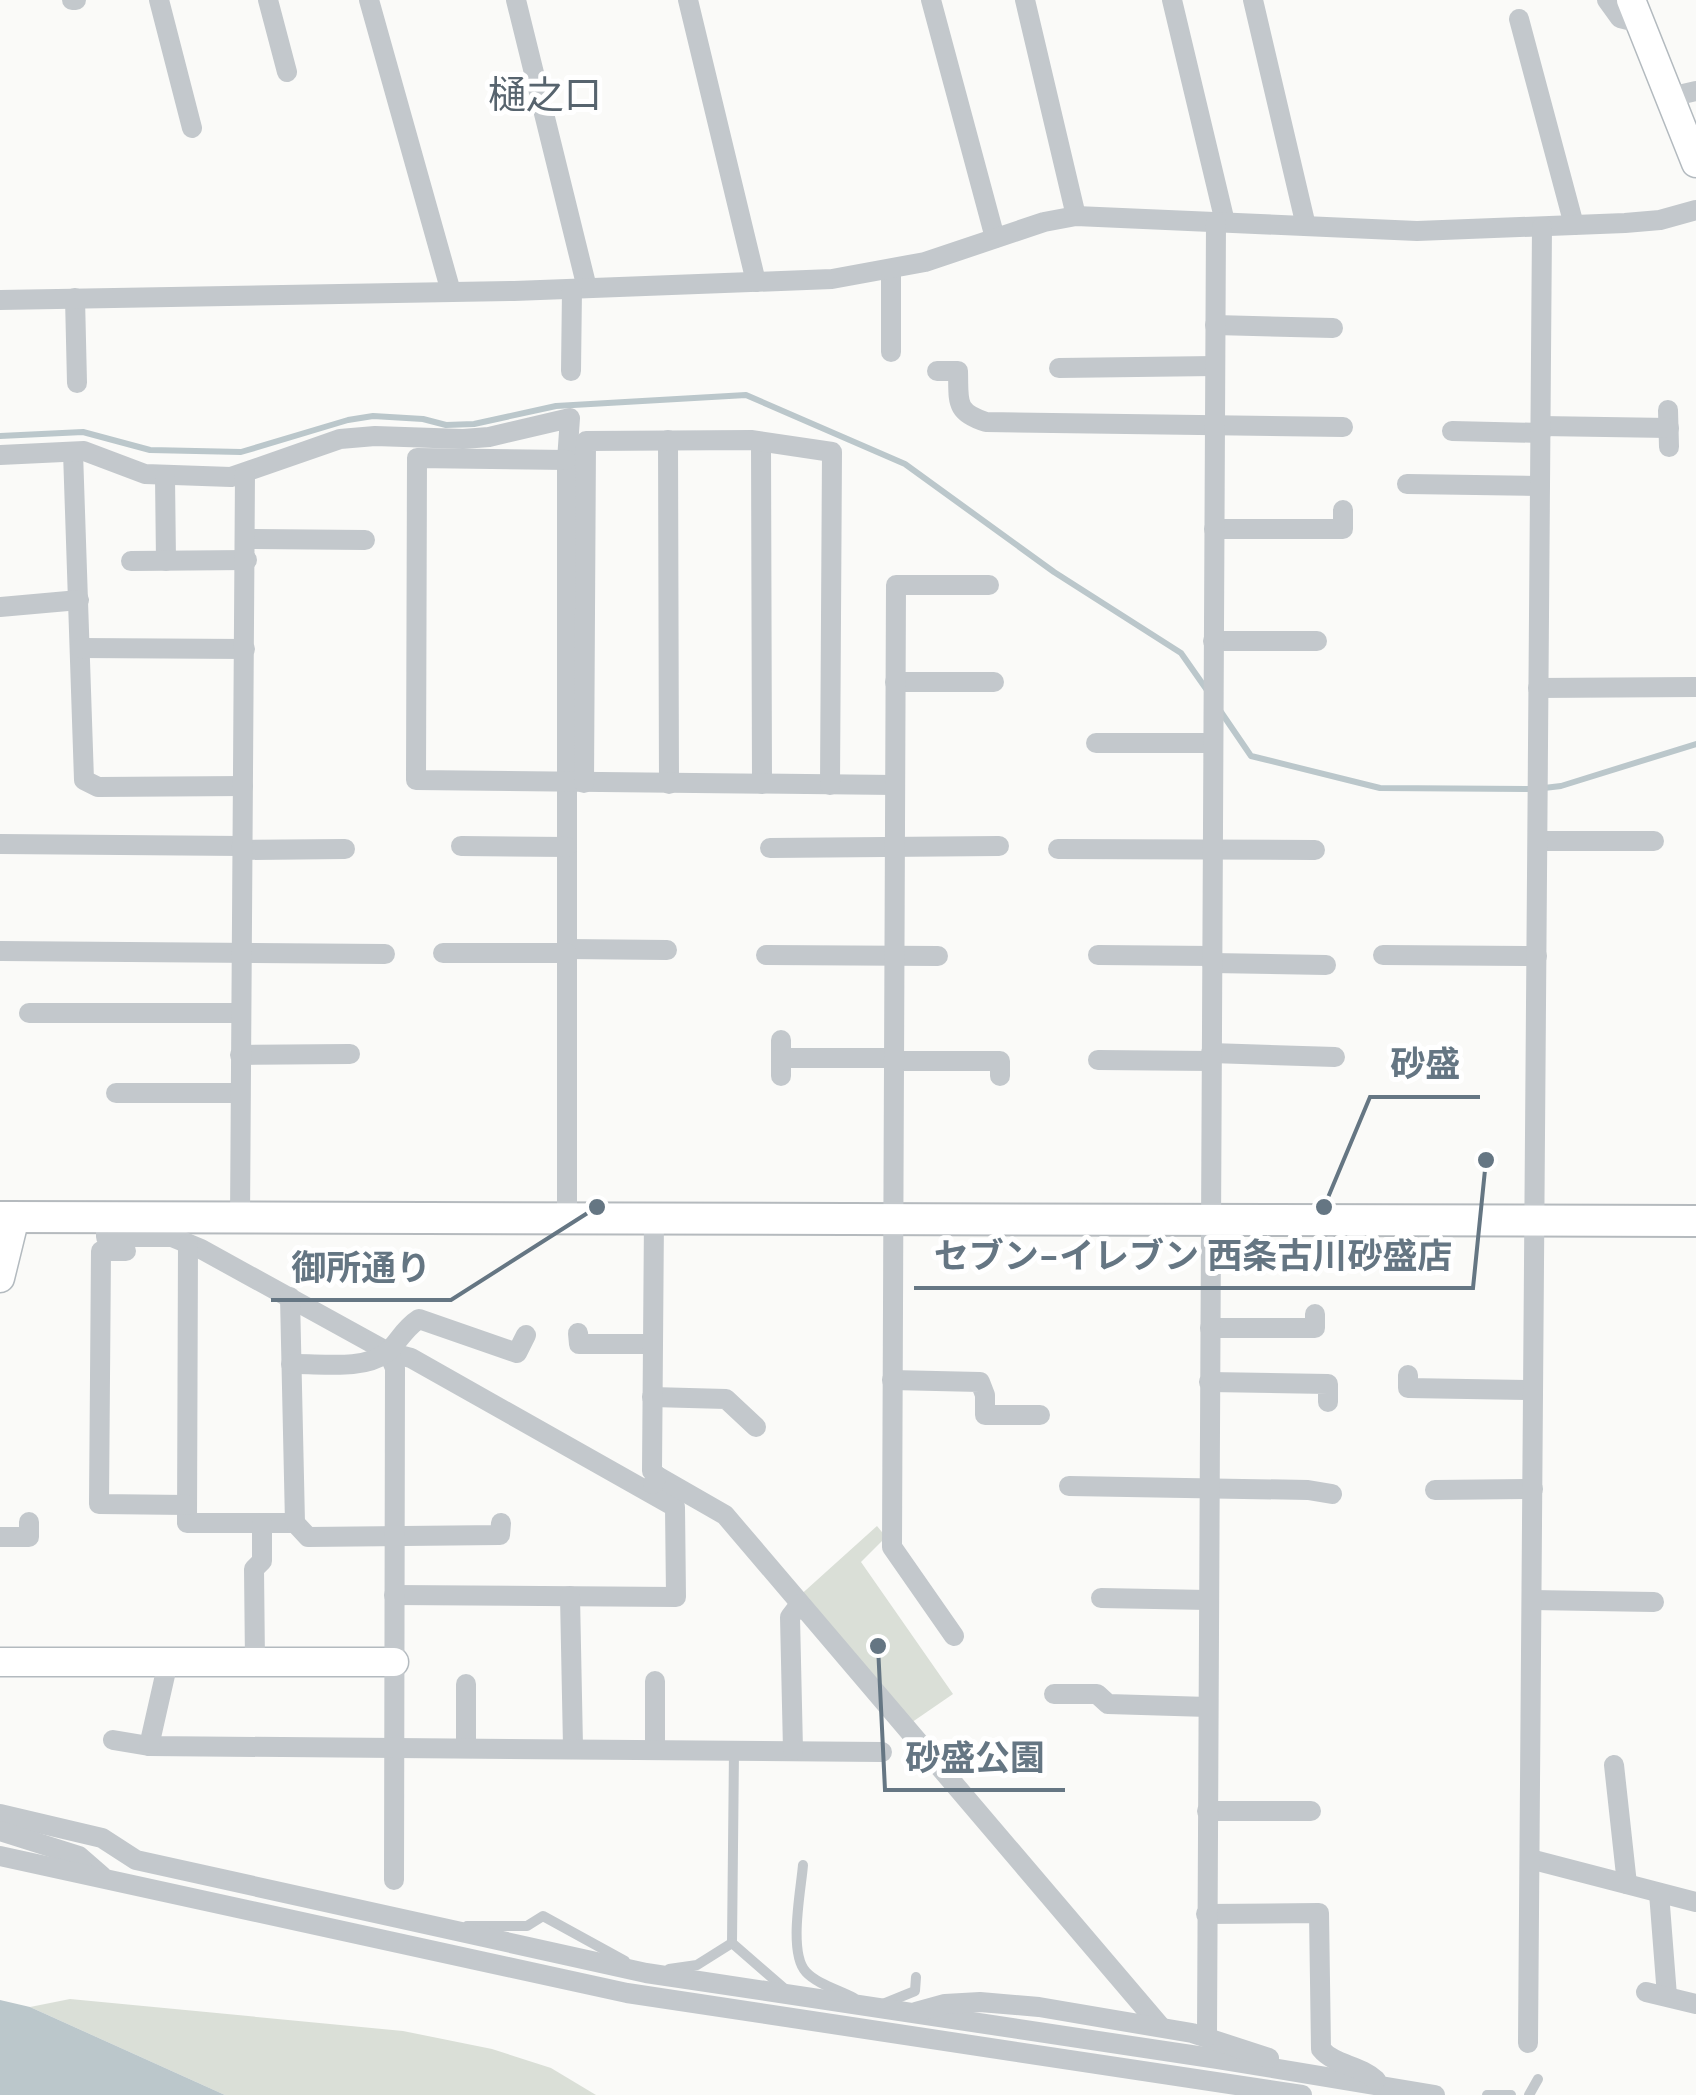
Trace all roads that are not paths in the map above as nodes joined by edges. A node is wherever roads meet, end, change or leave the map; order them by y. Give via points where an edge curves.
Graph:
1 (160, 0) edge
2 (268, 0) edge
3 (368, 0) edge
4 (516, 0) edge
5 (688, 0) edge
6 (931, 0) edge
7 (1025, 0) edge
8 (1172, 0) edge
9 (1253, 0) edge
10 (1607, 0) edge
11 (1635, 11) edge
12 (1520, 18) dead end
13 (286, 72) dead end
14 (1683, 94) edge
15 (192, 128) dead end
16 (1696, 163) edge
17 (1696, 210) edge
18 (1076, 216) junction
19 (1220, 222) junction
20 (1574, 225) junction
21 (1306, 226) junction
22 (1542, 226) junction
23 (995, 238) junction
24 (891, 269) junction
25 (756, 282) junction
26 (580, 289) junction
27 (451, 292) junction
28 (75, 298) junction
29 (0, 300) edge
30 (1215, 325) junction
31 (1333, 328) dead end
32 (891, 352) dead end
33 (1215, 366) junction
34 (1058, 368) dead end
35 (572, 371) dead end
36 (937, 371) dead end
37 (77, 384) dead end
38 (1214, 426) junction
39 (1343, 427) dead end
40 (1669, 428) dead end
41 (1540, 430) junction
42 (1452, 431) dead end
43 (668, 440) junction
44 (761, 442) junction
45 (73, 452) junction
46 (0, 455) edge
47 (567, 460) junction
48 (245, 473) junction
49 (165, 477) junction
50 (1407, 484) dead end
51 (1540, 486) junction
52 (576, 500) junction
53 (1344, 510) dead end
54 (1214, 529) junction
55 (365, 540) dead end
56 (247, 550) junction
57 (166, 560) junction
58 (131, 561) dead end
59 (989, 585) dead end
60 (80, 600) junction
61 (0, 607) edge
62 (1213, 641) junction
63 (1317, 641) dead end
64 (80, 648) junction
65 (245, 649) junction
66 (895, 682) junction
67 (994, 682) dead end
68 (1696, 687) edge
69 (1538, 688) junction
70 (1096, 743) dead end
71 (1213, 743) junction
72 (575, 783) junction
73 (669, 784) junction
74 (762, 784) junction
75 (830, 784) junction
76 (894, 785) junction
77 (243, 786) junction
78 (1538, 841) junction
79 (1654, 841) dead end
80 (0, 844) edge
81 (462, 846) dead end
82 (999, 846) dead end
83 (567, 847) junction
84 (240, 848) junction
85 (770, 848) dead end
86 (894, 848) junction
87 (346, 849) dead end
88 (1058, 849) dead end
89 (1212, 850) junction
90 (1315, 850) dead end
91 (667, 950) dead end
92 (0, 951) edge
93 (568, 951) junction
94 (240, 952) junction
95 (443, 952) dead end
96 (386, 954) dead end
97 (766, 955) dead end
98 (1098, 955) dead end
99 (1383, 955) dead end
100 (894, 956) junction
101 (938, 956) dead end
102 (1536, 956) junction
103 (1212, 960) junction
104 (1326, 965) dead end
105 (29, 1013) dead end
106 (240, 1013) junction
107 (350, 1054) dead end
108 (240, 1055) junction
109 (1335, 1056) dead end
110 (1211, 1057) junction
111 (781, 1058) dead end
112 (893, 1060) junction
113 (1098, 1060) dead end
114 (1000, 1076) dead end
115 (116, 1093) dead end
116 (240, 1093) junction
117 (4, 1216) edge
118 (106, 1217) junction
119 (240, 1218) junction
120 (568, 1218) junction
121 (654, 1218) junction
122 (892, 1219) junction
123 (1210, 1220) junction
124 (1535, 1221) junction
125 (1696, 1221) edge
126 (188, 1247) junction
127 (0, 1278) edge
128 (290, 1297) junction
129 (1316, 1314) dead end
130 (1210, 1328) junction
131 (578, 1332) dead end
132 (526, 1336) dead end
133 (653, 1344) junction
134 (388, 1352) junction
135 (290, 1364) junction
136 (1408, 1375) dead end
137 (892, 1380) junction
138 (1209, 1382) junction
139 (1534, 1390) junction
140 (652, 1397) junction
141 (1328, 1402) dead end
142 (1040, 1415) dead end
143 (756, 1427) dead end
144 (653, 1483) junction
145 (1070, 1486) dead end
146 (1209, 1488) junction
147 (1533, 1489) junction
148 (1435, 1490) dead end
149 (1332, 1494) dead end
150 (187, 1505) junction
151 (29, 1522) dead end
152 (262, 1523) junction
153 (295, 1523) junction
154 (500, 1523) dead end
155 (395, 1535) junction
156 (0, 1538) edge
157 (394, 1595) junction
158 (570, 1596) junction
159 (1101, 1598) dead end
160 (1208, 1600) junction
161 (1532, 1600) junction
162 (1654, 1602) dead end
163 (796, 1608) junction
164 (954, 1636) dead end
165 (0, 1662) edge
166 (168, 1662) junction
167 (254, 1662) junction
168 (394, 1662) junction
169 (654, 1680) dead end
170 (466, 1684) dead end
171 (1054, 1694) dead end
172 (1208, 1706) junction
173 (113, 1740) dead end
174 (149, 1746) junction
175 (394, 1746) junction
176 (573, 1747) junction
177 (466, 1748) junction
178 (654, 1748) junction
179 (734, 1750) junction
180 (793, 1750) junction
181 (882, 1752) dead end
182 (1614, 1764) dead end
183 (1207, 1811) junction
184 (1312, 1811) dead end
185 (0, 1814) edge
186 (0, 1831) edge
187 (0, 1856) edge
188 (1530, 1859) junction
189 (803, 1865) dead end
190 (105, 1879) junction
191 (394, 1880) dead end
192 (1627, 1884) junction
193 (1659, 1892) junction
194 (1696, 1902) edge
195 (1206, 1914) junction
196 (431, 1926) junction
197 (732, 1943) junction
198 (646, 1973) junction
199 (916, 1977) dead end
200 (794, 1996) junction
201 (1696, 2004) edge
202 (874, 2008) junction
203 (909, 2014) junction
204 (1161, 2027) junction
205 (1207, 2037) junction
206 (1528, 2043) dead end
207 (1289, 2070) junction
208 (1538, 2079) dead end
209 (1381, 2085) junction
210 (1302, 2095) edge
211 (1435, 2095) edge
212 (1487, 2095) edge
213 (1511, 2095) edge
214 (1530, 2095) edge

1 - 15 street
2 - 13 street
3 - 27 street
4 - 26 street
5 - 25 street
6 - 23 street
7 - 18 street
8 - 19 street
9 - 21 street
10 - 11 street via 1620,18
11 - 14 street
12 - 20 street
14 - 16 street
17 - 20 street via 1660,220
18 - 19 street
18 - 23 street
19 - 21 street
19 - 30 street
20 - 22 street
21 - 22 street
22 - 41 street
23 - 24 street
24 - 25 street via 832,280
24 - 32 street
25 - 26 street
26 - 27 street
26 - 35 street
27 - 28 street
28 - 29 street
28 - 37 street
30 - 31 street
30 - 33 street
33 - 34 street
33 - 38 street
36 - 38 street via 958,371 959,406 986,422
38 - 39 street
38 - 54 street
40 - 41 street
41 - 42 street
41 - 51 street
43 - 44 street
43 - 52 street via 586,441
43 - 73 street
44 - 74 street
44 - 75 street via 832,452
45 - 46 street
45 - 49 street
45 - 60 street
47 - 48 street via 570,418 489,437 340,440
47 - 52 street
47 - 72 street via 416,458 416,780
48 - 49 street
48 - 56 street
49 - 57 street
50 - 51 street
51 - 69 street
52 - 72 street
53 - 54 street via 1344,528
54 - 62 street
55 - 56 street
56 - 57 street
56 - 65 street
57 - 58 street
59 - 66 street via 896,585
60 - 61 street
60 - 64 street
62 - 63 street
62 - 71 street
64 - 65 street
64 - 77 street via 82,774 90,785
65 - 77 street
66 - 67 street
66 - 76 street
68 - 69 street
69 - 78 street
70 - 71 street
71 - 89 street
72 - 73 street
72 - 83 street
73 - 74 street
74 - 75 street
75 - 76 street
76 - 86 street
77 - 84 street
78 - 79 street
78 - 102 street
80 - 84 street
81 - 83 street
82 - 86 street
83 - 93 street
84 - 87 street
84 - 94 street
85 - 86 street
86 - 100 street
88 - 89 street
89 - 90 street
89 - 103 street
91 - 93 street
92 - 94 street
93 - 95 street
93 - 120 street
94 - 96 street
94 - 106 street
97 - 100 street
98 - 103 street
99 - 102 street
100 - 101 street
100 - 112 street
102 - 124 street
103 - 104 street
103 - 110 street
105 - 106 street
106 - 108 street
107 - 108 street
108 - 116 street
109 - 110 street
110 - 113 street
110 - 123 street
111 - 112 street
112 - 114 street via 1000,1061
112 - 122 street
115 - 116 street
116 - 119 street
117 - 118 main road
117 - 127 street
118 - 119 main road
118 - 126 street via 106,1238 172,1237
119 - 120 main road
120 - 121 main road
121 - 122 main road
121 - 133 street
122 - 123 main road
122 - 137 street
123 - 124 main road
123 - 130 street
124 - 125 main road
124 - 139 street
126 - 128 street
126 - 150 street
126 - 150 street via 100,1251 100,1504
128 - 134 street
128 - 135 street
129 - 130 street via 1316,1328
130 - 138 street
131 - 133 street via 578,1344
132 - 134 street via 517,1353 419,1319
133 - 140 street
134 - 135 street via 367,1363
134 - 144 street
134 - 155 street via 395,1368
135 - 153 street
136 - 139 street via 1408,1388
137 - 142 street via 980,1382 986,1415
137 - 164 street via 892,1546
138 - 141 street via 1328,1384
138 - 146 street
139 - 147 street
140 - 143 street via 726,1399
140 - 144 street
144 - 158 street via 675,1506 676,1597
144 - 163 street via 725,1515
145 - 146 street
146 - 149 street
146 - 160 street
147 - 148 street
147 - 161 street
150 - 152 street via 187,1523
151 - 156 street via 29,1537
152 - 153 street
152 - 167 street via 262,1561 254,1569
153 - 155 street via 308,1537
154 - 155 street via 500,1536
155 - 157 street
157 - 158 street
157 - 168 street
158 - 176 street
159 - 160 street
160 - 172 street
161 - 162 street
161 - 188 street
163 - 180 street
163 - 204 street
165 - 166 street
166 - 167 street
166 - 174 street
167 - 168 street
168 - 175 street
169 - 178 street
170 - 177 street
171 - 172 street via 1097,1694 1108,1704
172 - 183 street
173 - 174 street
174 - 175 street
175 - 177 street
175 - 191 street
176 - 177 street
176 - 178 street
178 - 179 street
179 - 180 street
179 - 197 lane
180 - 181 street
182 - 192 street
183 - 184 street
183 - 195 street
185 - 196 street via 102,1838 136,1860
186 - 190 street via 79,1856
187 - 190 street
188 - 192 street
188 - 206 street
189 - 202 lane via 796,1952 802,1968
190 - 210 street via 627,1993
192 - 193 street
193 - 194 street
193 - 201 street via 1656,1994
195 - 205 street
195 - 209 street via 1319,1912 1321,2049
196 - 198 street
196 - 198 lane via 527,1926 544,1916
197 - 198 lane via 697,1964
197 - 200 lane
198 - 200 street
199 - 202 lane via 915,1991
200 - 202 street
202 - 203 street
203 - 204 street via 980,2002
203 - 207 street
204 - 205 street
205 - 207 street
207 - 209 street
208 - 214 lane
209 - 211 street
212 - 213 lane

